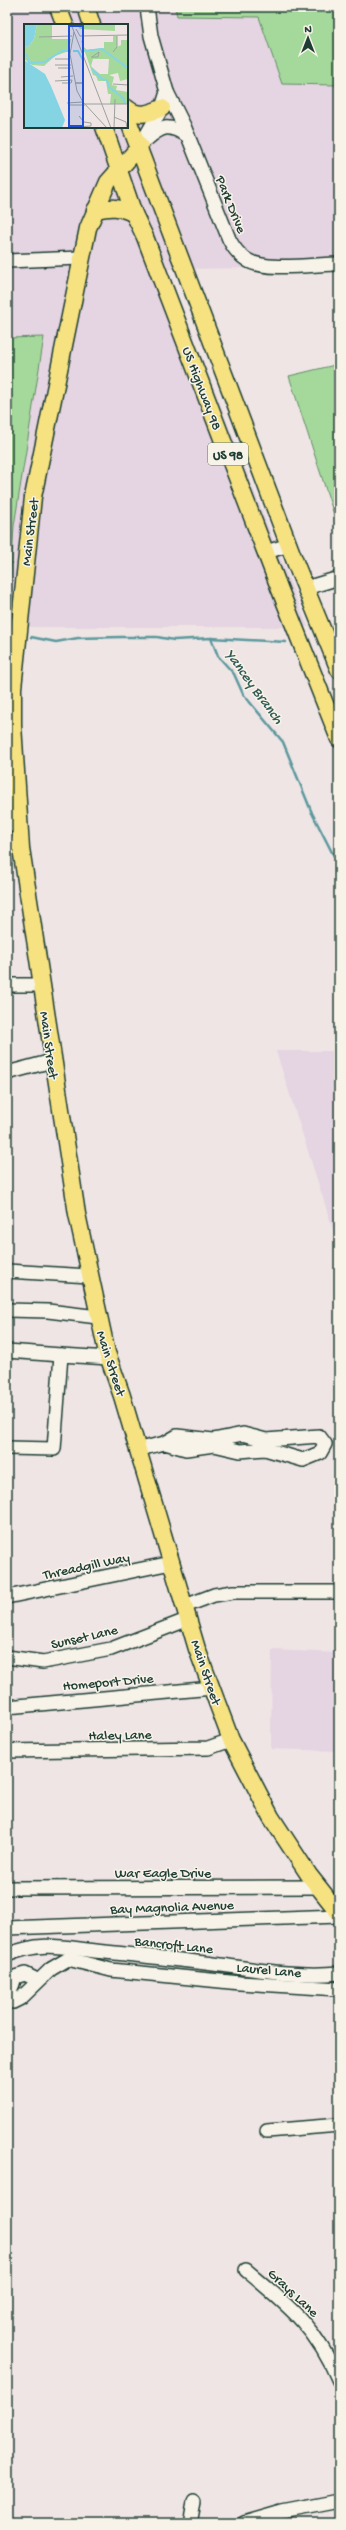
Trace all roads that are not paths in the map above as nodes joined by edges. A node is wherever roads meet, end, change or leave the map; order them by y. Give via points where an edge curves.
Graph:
1 (58, 7) edge
2 (86, 7) edge
3 (147, 7) edge
4 (65, 24) edge
5 (92, 24) edge
6 (167, 92) junction
7 (162, 108) junction
8 (128, 109) edge
9 (128, 119) edge
10 (104, 128) edge
11 (188, 136) junction
12 (140, 146) junction
13 (120, 167) junction
14 (95, 210) junction
15 (134, 214) junction
16 (80, 258) junction
17 (7, 261) edge
18 (339, 264) edge
19 (289, 545) junction
20 (266, 552) junction
21 (339, 578) edge
22 (306, 588) junction
23 (339, 670) edge
24 (339, 739) edge
25 (13, 824) edge
26 (14, 843) edge
27 (7, 985) edge
28 (41, 985) junction
29 (52, 1061) junction
30 (7, 1068) edge
31 (24, 1069) junction
32 (7, 1073) edge
33 (7, 1271) edge
34 (89, 1276) junction
35 (7, 1310) edge
36 (98, 1317) junction
37 (7, 1352) edge
38 (61, 1355) junction
39 (109, 1358) junction
40 (266, 1444) dead end
41 (7, 1448) edge
42 (139, 1449) junction
43 (171, 1563) junction
44 (339, 1592) edge
45 (7, 1598) edge
46 (187, 1612) junction
47 (7, 1657) edge
48 (212, 1688) junction
49 (7, 1707) edge
50 (231, 1740) junction
51 (7, 1751) edge
52 (319, 1887) junction
53 (7, 1888) edge
54 (339, 1913) edge
55 (339, 1916) edge
56 (7, 1928) edge
57 (7, 1956) edge
58 (339, 1973) edge
59 (37, 1980) dead end
60 (339, 1989) edge
61 (339, 2125) edge
62 (267, 2131) dead end
63 (246, 2270) dead end
64 (339, 2381) edge
65 (339, 2501) edge
66 (194, 2503) dead end
67 (190, 2523) edge
68 (244, 2523) edge

1 - 4 main road
2 - 5 main road
3 - 6 street, Park Drive via 151,36
6 - 7 street
6 - 11 street, Park Drive
7 - 8 main road via 145,114 137,114
7 - 12 street
9 - 12 main road, US Highway 98 / US 98
10 - 13 main road, US Highway 98 / US 98
11 - 12 street via 177,129 167,127 159,129
11 - 18 street, Park Drive via 228,239 247,261 265,265
12 - 13 main road, Main Street
12 - 19 main road, US Highway 98 / US 98
13 - 14 main road, Main Street via 108,182
13 - 15 main road, US Highway 98 / US 98
14 - 15 main road via 118,207
14 - 16 main road, Main Street
15 - 20 main road, US Highway 98 / US 98
16 - 17 street
16 - 25 main road, Main Street via 33,497 18,632 13,725
19 - 20 street
19 - 22 main road, US Highway 98 / US 98
20 - 24 main road, US Highway 98 / US 98
21 - 22 street
22 - 23 main road, US Highway 98 / US 98
25 - 26 main road, Main Street
26 - 28 main road, Main Street
27 - 28 street
28 - 29 main road, Main Street
29 - 31 street
29 - 34 main road, Main Street
30 - 31 street
31 - 32 street
33 - 34 street
34 - 36 main road, Main Street
35 - 36 street via 48,1311
36 - 39 main road, Main Street
37 - 38 street
38 - 39 street
38 - 41 street via 54,1449
39 - 42 main road, Main Street
40 - 42 street via 243,1434 213,1443 177,1436 165,1443
42 - 43 main road, Main Street
43 - 45 street, Threadgill Way
43 - 46 main road, Main Street
44 - 46 street, Sunset Lane via 233,1592 214,1595
46 - 47 street, Sunset Lane via 111,1649 43,1662
46 - 48 main road, Main Street
48 - 49 street, Homeport Drive
48 - 50 main road, Main Street
50 - 51 street, Haley Lane via 208,1748
50 - 52 main road, Main Street via 271,1817
52 - 53 street, War Eagle Drive
52 - 54 main road, Main Street
55 - 56 street, Bay Magnolia Avenue
57 - 58 street, Bancroft Lane via 30,1947 66,1946 263,1970
59 - 60 street, Laurel Lane via 68,1959 111,1970
61 - 62 street
63 - 64 street, Grays Lane via 294,2311 314,2332 329,2356
65 - 68 street via 282,2512
66 - 67 street

